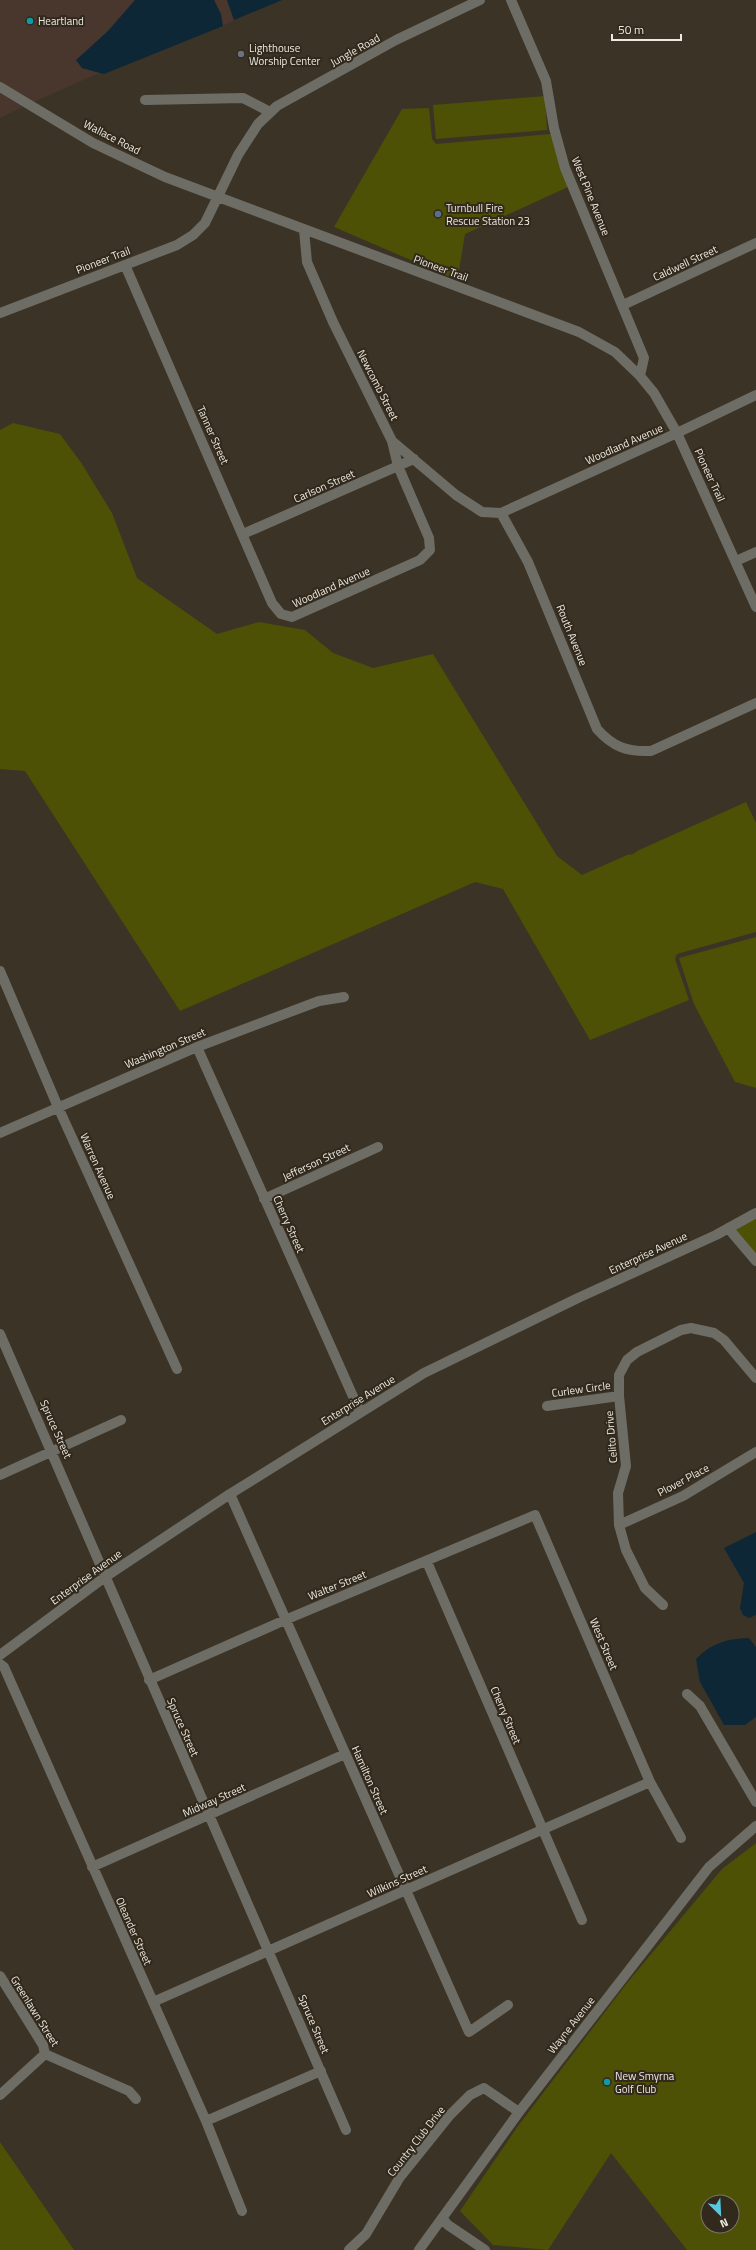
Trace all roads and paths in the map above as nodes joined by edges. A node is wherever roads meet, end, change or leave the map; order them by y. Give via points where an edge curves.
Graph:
1 (480, 0) edge
2 (511, 0) edge
3 (0, 88) edge
4 (145, 100) dead end
5 (270, 112) junction
6 (218, 198) junction
7 (304, 230) junction
8 (755, 247) edge
9 (125, 265) junction
10 (623, 305) junction
11 (0, 313) edge
12 (640, 376) junction
13 (756, 395) edge
14 (677, 433) junction
15 (392, 441) junction
16 (414, 459) junction
17 (398, 466) junction
18 (501, 513) junction
19 (244, 534) junction
20 (430, 550) joint
21 (756, 552) edge
22 (736, 561) junction
23 (756, 607) edge
24 (281, 614) joint
25 (756, 703) edge
26 (0, 971) edge
27 (344, 997) dead end
28 (197, 1047) junction
29 (58, 1107) junction
30 (0, 1133) edge
31 (378, 1147) dead end
32 (264, 1199) junction
33 (756, 1213) edge
34 (728, 1228) junction
35 (756, 1261) edge
36 (0, 1334) edge
37 (177, 1369) dead end
38 (756, 1378) edge
39 (619, 1396) junction
40 (547, 1406) dead end
41 (360, 1412) junction
42 (121, 1420) dead end
43 (52, 1450) junction
44 (756, 1452) edge
45 (0, 1475) edge
46 (230, 1494) junction
47 (535, 1515) joint
48 (619, 1525) junction
49 (427, 1562) junction
50 (105, 1577) junction
51 (663, 1606) dead end
52 (285, 1620) junction
53 (0, 1655) edge
54 (0, 1664) edge
55 (149, 1680) junction
56 (687, 1694) dead end
57 (345, 1754) junction
58 (650, 1782) junction
59 (756, 1802) edge
60 (209, 1816) junction
61 (756, 1826) edge
62 (543, 1830) junction
63 (681, 1838) dead end
64 (92, 1866) junction
65 (405, 1891) junction
66 (582, 1920) dead end
67 (269, 1950) junction
68 (0, 1976) edge
69 (153, 2002) junction
70 (508, 2005) dead end
71 (45, 2054) junction
72 (321, 2071) junction
73 (0, 2095) edge
74 (136, 2099) dead end
75 (519, 2112) junction
76 (206, 2121) junction
77 (346, 2130) dead end
78 (242, 2211) dead end
79 (442, 2218) junction
80 (349, 2250) edge
81 (419, 2250) edge
82 (485, 2250) edge

1 - 5 street, Jungle Road via 396,40
2 - 10 street, West Pine Avenue via 546,81 554,128 565,168
3 - 6 street, Wallace Road via 93,143 165,177
4 - 5 street via 244,98
5 - 6 street, Jungle Road via 258,124 238,155
6 - 7 street, Pioneer Trail
6 - 9 street, Pioneer Trail via 205,223 193,235 177,245
7 - 12 street, Pioneer Trail via 580,332 615,352
7 - 15 street, Newcomb Street via 307,262 333,322
8 - 10 street, Caldwell Street
9 - 11 street, Pioneer Trail
9 - 19 street, Tanner Street
10 - 12 street, West Pine Avenue via 644,358
12 - 14 street, Pioneer Trail via 654,393
13 - 14 street, Woodland Avenue
14 - 18 street, Woodland Avenue
14 - 22 street, Pioneer Trail
15 - 16 street
15 - 17 street, Newcomb Street
16 - 17 street, Carlson Street
16 - 18 street via 456,495 482,512
17 - 19 street, Carlson Street
17 - 20 street, Newcomb Street via 429,538
18 - 25 street, Routh Avenue via 528,562 597,729 607,740 623,750 651,751
19 - 24 street, Tanner Street via 272,603
20 - 24 street, Woodland Avenue via 420,560 292,617
21 - 22 street
22 - 23 street, Pioneer Trail
26 - 29 street, Warren Avenue
27 - 28 street, Washington Street via 319,1001
28 - 29 street, Washington Street
28 - 32 street, Cherry Street
29 - 30 street, Washington Street
29 - 37 street, Warren Avenue
31 - 32 street, Jefferson Street
32 - 41 street, Cherry Street
33 - 34 street, Enterprise Avenue
34 - 35 street
34 - 41 street, Enterprise Avenue via 424,1373
36 - 43 street, Spruce Street
38 - 39 street, Celito Drive via 714,1332 691,1328 681,1330 637,1352 627,1360 619,1375
39 - 40 street, Curlew Circle
39 - 48 street, Celito Drive via 626,1466 618,1493
41 - 46 street, Enterprise Avenue
42 - 43 street
43 - 45 street
43 - 50 street, Spruce Street
44 - 48 street, Plover Place via 683,1496
46 - 50 street, Enterprise Avenue
46 - 52 street, Hamilton Street
47 - 49 street, Walter Street
47 - 58 street, West Street
48 - 51 street, Celito Drive via 626,1550 645,1588
49 - 52 street, Walter Street
49 - 62 street, Cherry Street
50 - 53 street, Enterprise Avenue
50 - 55 street, Spruce Street
52 - 55 street, Walter Street
52 - 57 street, Hamilton Street
54 - 64 street, Oleander Street via 4,1667
55 - 60 street, Spruce Street
56 - 59 street via 700,1706
57 - 60 street, Midway Street
57 - 65 street, Hamilton Street
58 - 62 street, Wilkins Street
58 - 63 street, West Street
60 - 64 street, Midway Street
60 - 67 street, Spruce Street
61 - 75 street, Wayne Avenue via 709,1867
62 - 65 street, Wilkins Street
62 - 66 street, Cherry Street
64 - 69 street, Oleander Street
65 - 67 street, Wilkins Street
65 - 70 street, Hamilton Street via 469,2032
67 - 69 street, Wilkins Street
67 - 72 street, Spruce Street
68 - 71 street, Greenlawn Street via 43,2044
69 - 76 street, Oleander Street
71 - 73 street
71 - 74 street, Greenlawn Street via 129,2091
72 - 76 street
72 - 77 street, Spruce Street
75 - 79 street, Wayne Avenue
75 - 80 street, Country Club Drive via 484,2088 470,2095 449,2116 400,2177 366,2234
76 - 78 street, Oleander Street
79 - 81 street, Wayne Avenue
79 - 82 street

